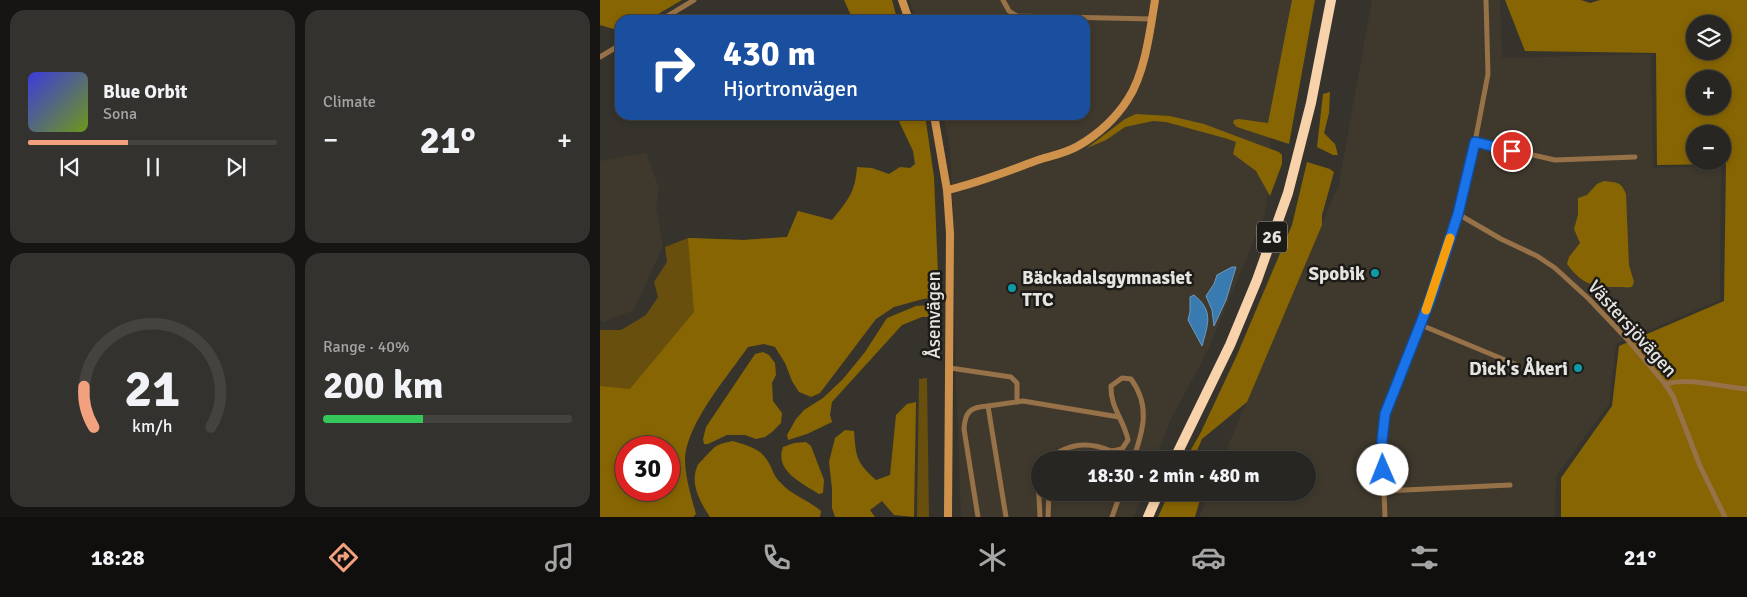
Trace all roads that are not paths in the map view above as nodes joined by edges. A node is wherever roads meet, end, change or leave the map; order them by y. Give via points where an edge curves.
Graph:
1 (694, 0) edge
2 (902, 0) edge
3 (1003, 0) edge
4 (1155, 0) edge
5 (1326, 0) edge
6 (1331, 0) edge
7 (1486, 0) edge
8 (669, 15) edge
9 (907, 15) edge
10 (1015, 15) edge
11 (1090, 18) edge
12 (1152, 19) junction
13 (615, 48) edge
14 (600, 57) edge
15 (935, 120) edge
16 (1475, 142) junction
17 (1635, 157) dead end
18 (946, 190) junction
19 (1458, 214) junction
20 (1421, 325) junction
21 (1517, 365) dead end
22 (950, 368) junction
23 (1665, 384) junction
24 (1747, 389) edge
25 (1017, 402) junction
26 (988, 406) junction
27 (1119, 417) junction
28 (1061, 451) edge
29 (1111, 451) joint
30 (1136, 451) edge
31 (1173, 451) edge
32 (1178, 451) edge
33 (1510, 485) dead end
34 (1384, 490) junction
35 (1039, 501) edge
36 (1049, 501) edge
37 (1118, 501) edge
38 (1150, 501) edge
39 (1155, 501) edge
40 (948, 517) edge
41 (978, 517) edge
42 (1006, 517) edge
43 (1040, 517) edge
44 (1048, 517) edge
45 (1112, 517) edge
46 (1143, 517) edge
47 (1148, 517) edge
48 (1385, 517) edge
49 (1725, 517) edge

1 - 8 street
2 - 9 street
3 - 10 street
4 - 12 street
5 - 31 highway, 26 via 1299,133 1272,227 1240,311
6 - 32 highway, 26 via 1311,103 1288,193 1230,346
7 - 16 street via 1488,74
11 - 12 street
12 - 18 street via 1134,88 1116,115 1099,132 1077,147
13 - 14 street
15 - 18 street, Åsenvägen
16 - 17 street via 1554,160
16 - 19 street
18 - 22 street, Åsenvägen via 950,233
19 - 20 street
19 - 23 street, Västersjövägen via 1555,268 1606,316
20 - 21 street
20 - 34 street via 1385,414 1382,441
22 - 25 street via 1011,377 1017,383
22 - 40 street, Åsenvägen
23 - 24 street via 1674,381 1703,382
23 - 49 street, Västersjövägen via 1681,413 1700,466
25 - 26 street
25 - 27 street
26 - 41 street via 969,411 964,429
26 - 42 street
27 - 29 street via 1126,427 1128,440 1122,449
27 - 30 street via 1111,386 1122,378 1131,380 1138,389 1144,417
28 - 29 street via 1069,447 1097,445
33 - 34 street
34 - 48 street
35 - 43 street
36 - 44 street
37 - 45 street
38 - 46 highway
39 - 47 highway

